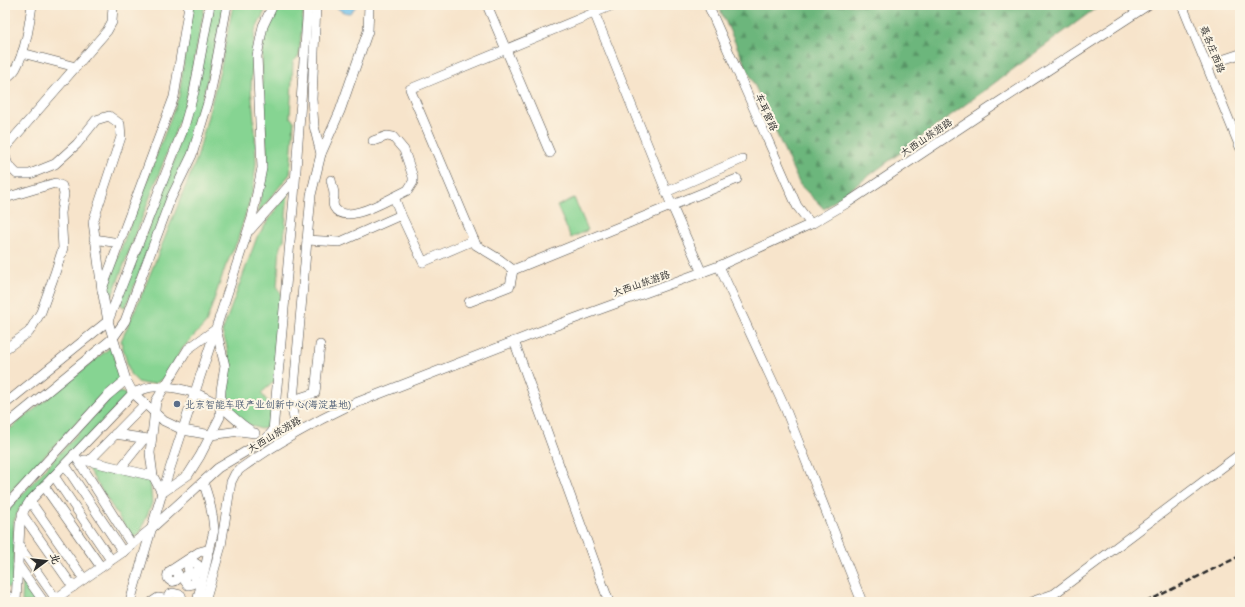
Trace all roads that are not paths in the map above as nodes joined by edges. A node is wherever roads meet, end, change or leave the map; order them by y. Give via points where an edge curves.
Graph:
1 (32, 5) edge
2 (113, 5) edge
3 (189, 5) edge
4 (210, 5) edge
5 (227, 5) edge
6 (273, 5) edge
7 (308, 5) edge
8 (316, 5) edge
9 (369, 5) edge
10 (487, 5) edge
11 (586, 5) edge
12 (613, 5) edge
13 (708, 5) edge
14 (1148, 5) edge
15 (1182, 5) edge
16 (592, 13) junction
17 (506, 50) junction
18 (22, 53) junction
19 (1240, 54) edge
20 (1207, 65) junction
21 (76, 67) junction
22 (5, 79) edge
23 (374, 141) dead end
24 (1240, 145) edge
25 (5, 148) edge
26 (550, 152) dead end
27 (321, 154) junction
28 (5, 156) edge
29 (742, 159) dead end
30 (737, 179) dead end
31 (294, 180) junction
32 (331, 180) dead end
33 (666, 192) junction
34 (5, 198) edge
35 (394, 198) junction
36 (672, 206) junction
37 (401, 215) junction
38 (811, 224) junction
39 (247, 234) junction
40 (94, 239) junction
41 (307, 240) junction
42 (474, 240) junction
43 (119, 244) junction
44 (719, 266) junction
45 (513, 270) junction
46 (702, 273) junction
47 (102, 290) junction
48 (116, 302) junction
49 (469, 302) dead end
50 (129, 310) junction
51 (108, 321) junction
52 (216, 329) junction
53 (113, 338) junction
54 (514, 341) junction
55 (320, 345) dead end
56 (5, 349) edge
57 (126, 380) junction
58 (166, 387) junction
59 (133, 393) junction
60 (195, 393) junction
61 (292, 400) junction
62 (5, 404) edge
63 (144, 404) junction
64 (221, 407) junction
65 (154, 413) junction
66 (5, 426) edge
67 (183, 430) junction
68 (297, 432) junction
69 (255, 433) junction
70 (115, 434) junction
71 (211, 435) junction
72 (269, 436) junction
73 (148, 439) junction
74 (101, 449) junction
75 (1240, 454) edge
76 (76, 456) junction
77 (89, 461) junction
78 (65, 465) junction
79 (103, 465) junction
80 (120, 469) junction
81 (54, 476) junction
82 (153, 476) junction
83 (202, 482) junction
84 (44, 486) junction
85 (162, 492) junction
86 (30, 501) junction
87 (5, 506) edge
88 (22, 514) junction
89 (152, 528) junction
90 (132, 545) junction
91 (19, 546) junction
92 (210, 549) junction
93 (123, 552) junction
94 (111, 560) junction
95 (18, 565) junction
96 (201, 565) junction
97 (101, 567) junction
98 (170, 571) dead end
99 (191, 574) dead end
100 (84, 579) junction
101 (73, 587) junction
102 (5, 592) edge
103 (181, 598) edge
104 (200, 600) edge
105 (55, 601) edge
106 (11, 602) edge
107 (16, 602) edge
108 (44, 602) edge
109 (130, 602) edge
110 (152, 602) edge
111 (167, 602) edge
112 (609, 602) edge
113 (862, 602) edge
114 (1031, 602) edge

1 - 18 street via 28,37
2 - 21 street via 112,22 107,31
3 - 43 street via 174,97
4 - 48 street via 194,92 184,127
5 - 50 street via 210,96 192,155 171,198
6 - 39 street via 263,26 257,56 262,168
7 - 31 street
8 - 27 street via 312,100 314,126
9 - 27 street via 368,31 340,111
10 - 17 street
11 - 16 street
12 - 16 street
13 - 38 street, 车耳营路 via 797,206
14 - 38 street, 大西山旅游路 via 847,203
15 - 20 street, 聂各庄西路
16 - 17 street
16 - 33 street
17 - 26 street
17 - 42 street via 410,90
18 - 21 street
18 - 22 street via 16,70
19 - 20 street
20 - 24 street, 聂各庄西路
21 - 25 street
23 - 35 street via 387,136 393,137 404,150 413,182 408,190
27 - 41 street via 311,195
28 - 40 street via 8,165 17,174 30,174 55,164 77,144 96,120 109,116 120,124 121,137 92,222
29 - 33 street
30 - 36 street
31 - 39 street
31 - 72 street via 274,423
32 - 35 street via 334,206 337,212 345,215 357,213
33 - 36 street
34 - 56 street via 55,182 62,186 64,194 61,212 63,248 41,312 29,332
35 - 37 street
36 - 45 street
36 - 46 street
37 - 41 street via 340,242
37 - 42 street via 423,262
38 - 44 street, 大西山旅游路
39 - 52 street
40 - 43 street
40 - 47 street
41 - 61 street
42 - 45 street via 476,245
43 - 47 street
44 - 46 street, 大西山旅游路
44 - 113 street via 785,408
45 - 49 street via 510,286
46 - 54 street, 大西山旅游路
47 - 51 street
48 - 50 street via 120,312
48 - 51 street
50 - 53 street
51 - 53 street
51 - 62 street
52 - 58 street via 188,349
52 - 60 street
52 - 64 street via 225,366
53 - 57 street
53 - 66 street
54 - 68 street, 大西山旅游路 via 348,406
54 - 112 street
55 - 61 street via 315,393
57 - 59 street
57 - 87 street via 107,396
58 - 59 street via 153,387
58 - 60 street
58 - 65 street via 156,401
59 - 63 street
59 - 76 street
60 - 64 street
60 - 67 street
61 - 68 street
63 - 65 street
63 - 70 street
64 - 69 street via 240,425
64 - 71 street via 220,417
65 - 67 street
65 - 73 street
67 - 71 street
67 - 85 street
68 - 104 street, 大西山旅游路 via 235,474 220,546
69 - 71 street via 239,431
69 - 72 street
70 - 73 street
70 - 74 street
71 - 85 street via 188,475
72 - 83 street via 218,468
73 - 80 street
73 - 82 street
74 - 77 street
74 - 79 street
75 - 114 street via 1054,594
76 - 77 street
76 - 78 street
76 - 90 street
77 - 79 street
78 - 81 street
78 - 93 street
79 - 80 street
80 - 82 street
81 - 84 street
81 - 94 street
82 - 85 street
83 - 89 street
83 - 92 street via 214,520
84 - 86 street
84 - 97 street
85 - 89 street
86 - 88 street
86 - 100 street
88 - 91 street
88 - 101 street
89 - 90 street
89 - 109 street
90 - 93 street
91 - 95 street
91 - 105 street
92 - 96 street
92 - 98 street via 199,552
93 - 94 street
94 - 97 street
95 - 107 street
95 - 108 street
96 - 99 street via 191,563
96 - 104 street
97 - 100 street
100 - 101 street
101 - 105 street
102 - 106 street
103 - 104 street
103 - 111 street via 171,594
110 - 111 street via 158,598

